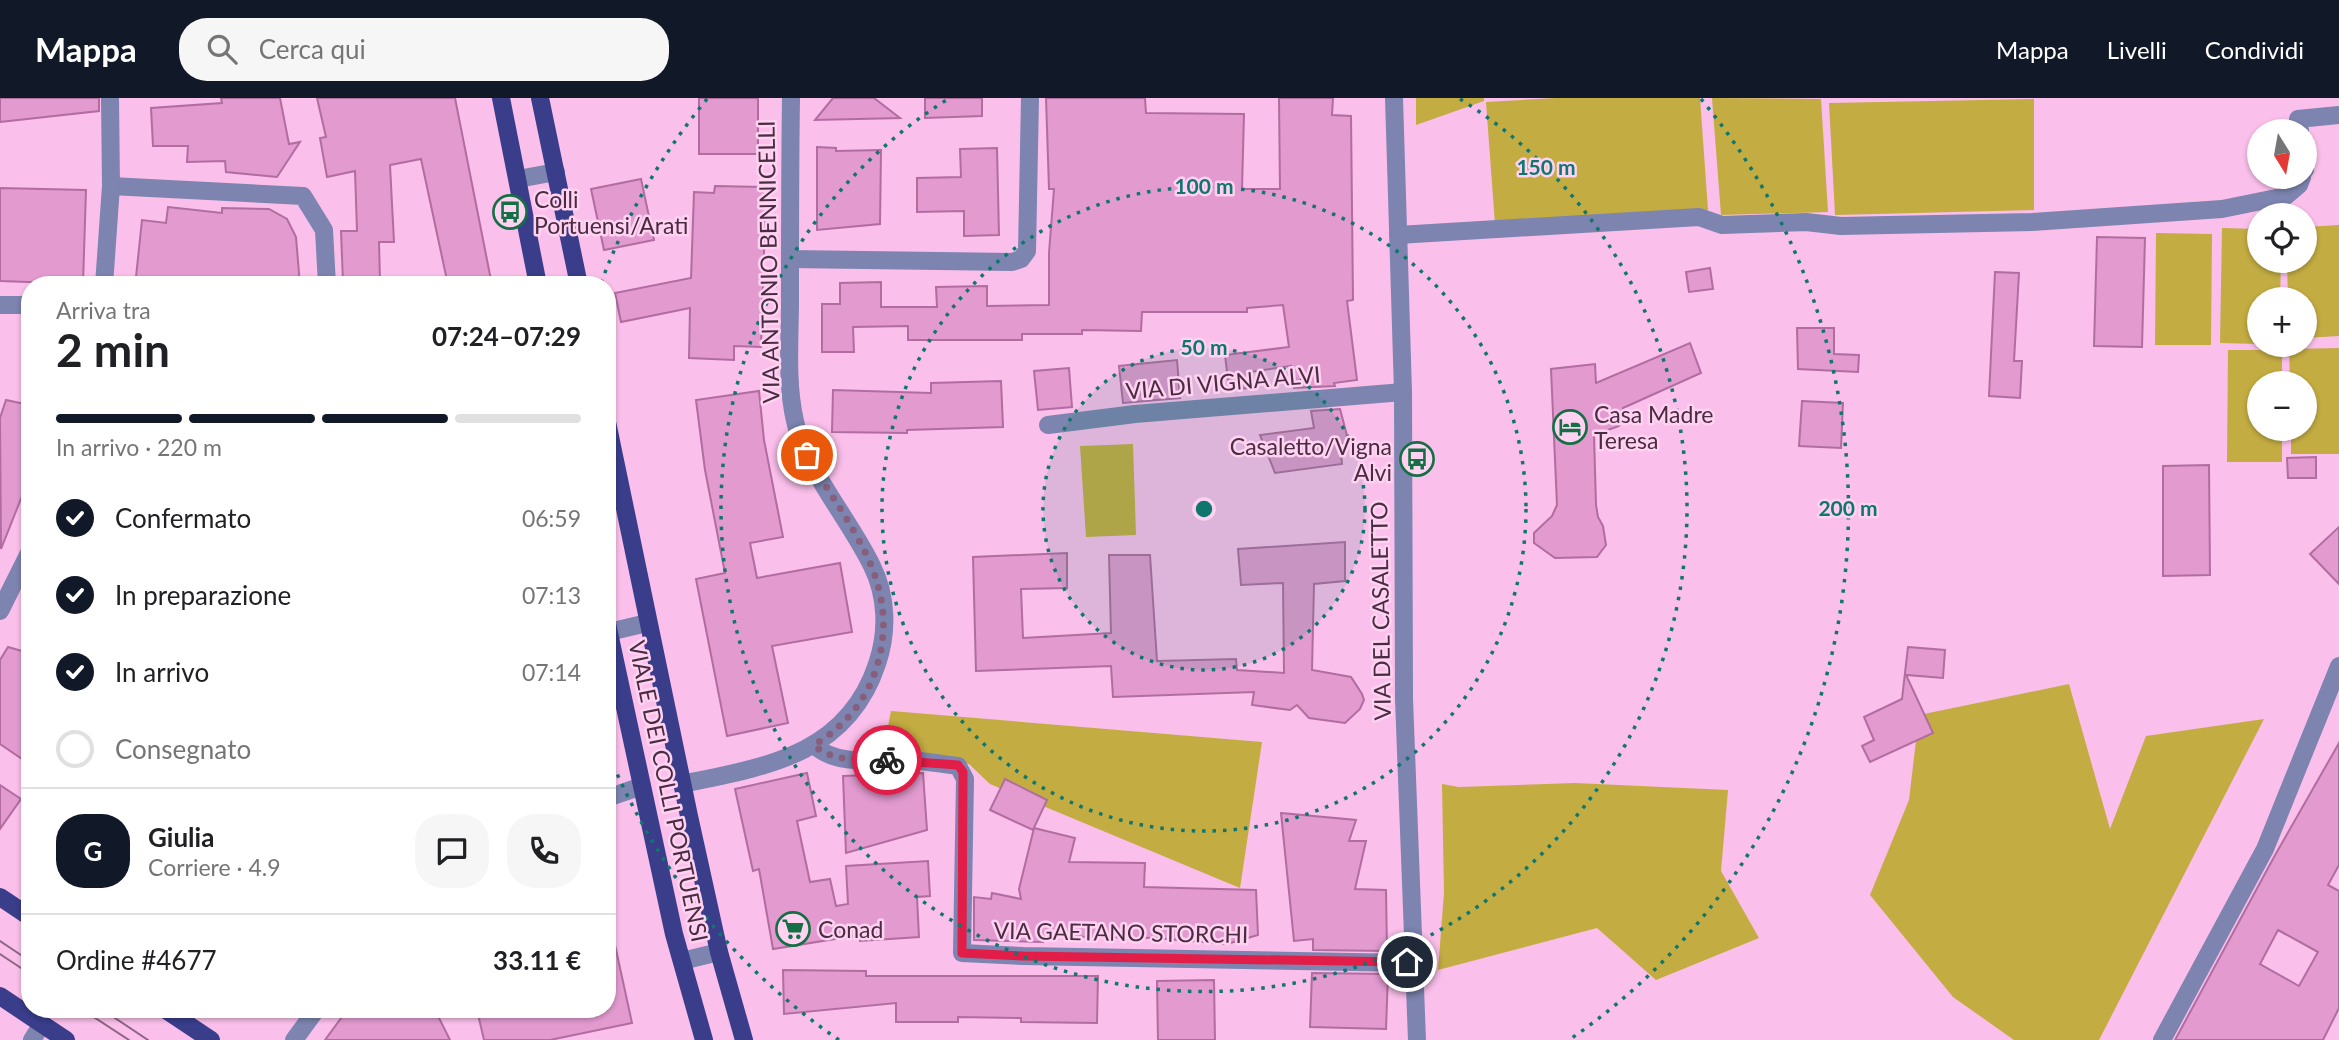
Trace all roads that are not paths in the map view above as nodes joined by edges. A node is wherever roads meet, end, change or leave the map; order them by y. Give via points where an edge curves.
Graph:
1 (110, 98) edge
2 (501, 98) edge
3 (540, 98) edge
4 (791, 98) edge
5 (1030, 98) edge
6 (1394, 98) edge
7 (2339, 115) edge
8 (2298, 119) edge
9 (556, 172) junction
10 (518, 179) junction
11 (111, 186) junction
12 (2295, 189) edge
13 (1398, 235) junction
14 (790, 259) junction
15 (105, 276) edge
16 (327, 276) edge
17 (536, 276) edge
18 (577, 276) edge
19 (0, 305) edge
20 (21, 305) edge
21 (1403, 392) junction
22 (1048, 425) dead end
23 (616, 466) edge
24 (21, 569) edge
25 (0, 611) edge
26 (648, 623) junction
27 (616, 627) edge
28 (616, 665) edge
29 (2339, 667) edge
30 (814, 745) junction
31 (682, 783) junction
32 (642, 786) junction
33 (616, 795) edge
34 (0, 897) edge
35 (21, 911) edge
36 (719, 952) junction
37 (682, 961) junction
38 (1407, 962) dead end
39 (0, 996) edge
40 (21, 1010) edge
41 (33, 1018) edge
42 (178, 1018) edge
43 (310, 1018) edge
44 (42, 1024) junction
45 (32, 1040) edge
46 (66, 1040) edge
47 (211, 1040) edge
48 (294, 1040) edge
49 (704, 1040) edge
50 (744, 1040) edge
51 (1418, 1040) edge
52 (2162, 1040) edge

1 - 11 street
2 - 10 main road
3 - 9 main road
4 - 14 street, VIA ANTONIO BENNICELLI
5 - 14 street via 1027,251 1021,259
6 - 13 street, VIA DEL CASALETTO
7 - 8 street
9 - 10 street
9 - 18 main road
10 - 17 main road
11 - 15 street
11 - 16 street via 303,196 324,230
12 - 13 street via 2287,196 2222,209 2057,221 1722,225 1699,217
13 - 21 street, VIA DEL CASALETTO
14 - 30 street, VIA ANTONIO BENNICELLI via 789,367 795,422 807,455 873,568 884,617 883,645 867,691 851,715
19 - 20 street
21 - 22 street, VIA DI VIGNA ALVI
21 - 51 street, VIA DEL CASALETTO via 1405,699
23 - 26 main road, VIALE DEI COLLI PORTUENSI
24 - 25 street
26 - 27 street, VIALE DEI COLLI PORTUENSI
26 - 31 main road, VIALE DEI COLLI PORTUENSI
28 - 32 main road, VIALE DEI COLLI PORTUENSI
29 - 52 street via 2265,849
30 - 31 street, VIA ANTONIO BENNICELLI via 786,758
30 - 38 street, VIA GAETANO STORCHI via 843,758 911,760 961,769 962,953
31 - 36 main road, VIALE DEI COLLI PORTUENSI
32 - 33 street
32 - 37 main road, VIALE DEI COLLI PORTUENSI
34 - 35 main road
36 - 37 street, VIALE DEI COLLI PORTUENSI
36 - 50 main road, VIALE DEI COLLI PORTUENSI
37 - 49 main road, VIALE DEI COLLI PORTUENSI
39 - 40 main road
41 - 44 main road
42 - 47 main road
43 - 48 street
44 - 45 street
44 - 46 main road

